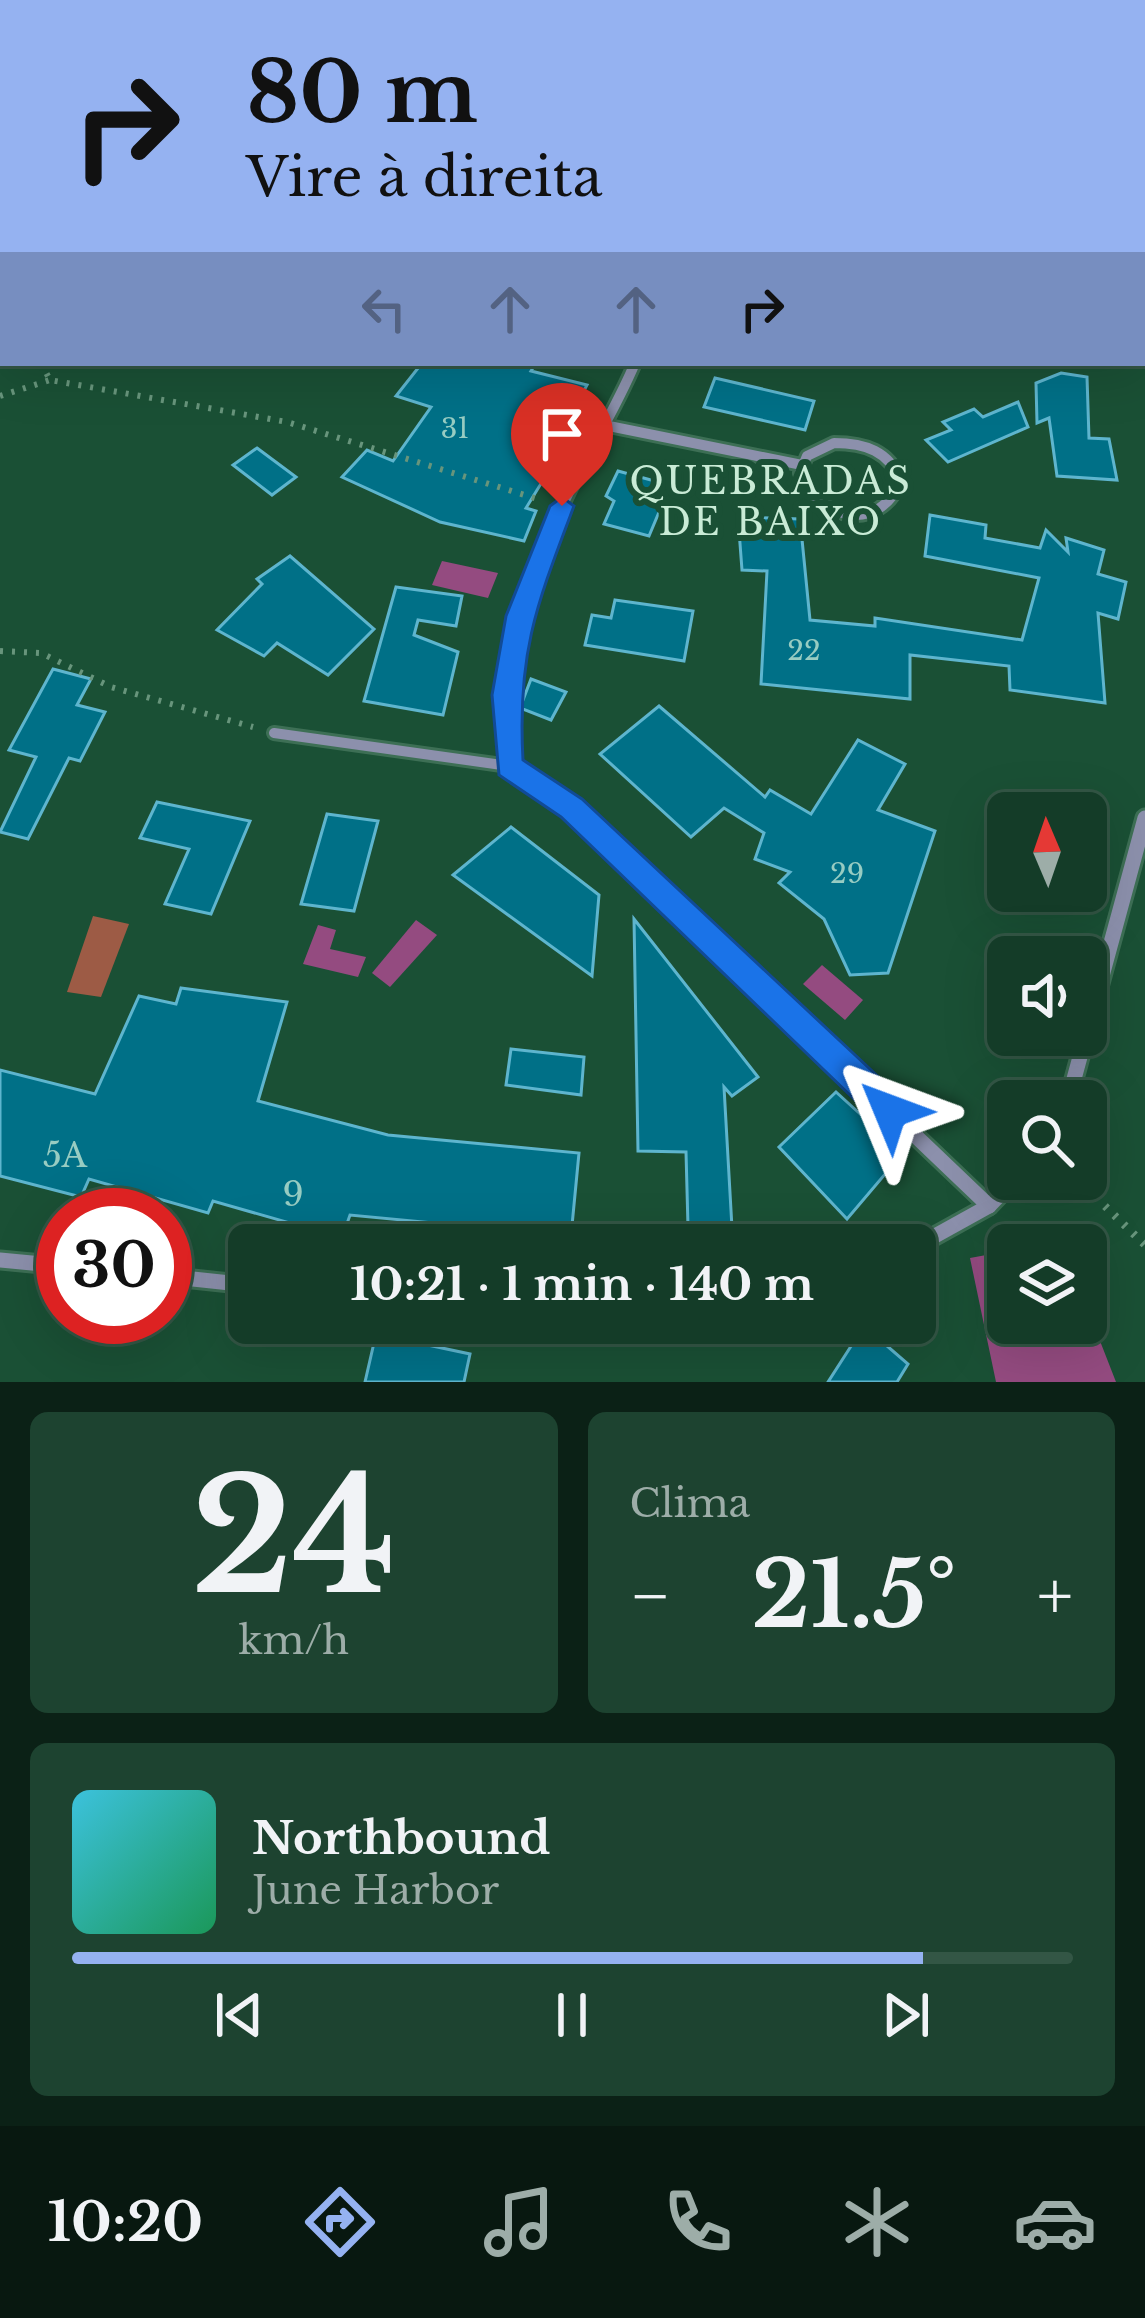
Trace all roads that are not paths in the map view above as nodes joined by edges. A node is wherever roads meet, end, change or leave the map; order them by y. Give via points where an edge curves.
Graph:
1 (634, 366) edge
2 (604, 425) junction
3 (802, 465) junction
4 (274, 733) road end
5 (509, 766) junction
6 (1145, 818) edge
7 (1074, 1080) edge
8 (995, 1200) edge
9 (989, 1206) junction
10 (936, 1235) edge
11 (0, 1260) edge
12 (36, 1263) edge
13 (192, 1279) edge
14 (228, 1283) edge

1 - 2 street
2 - 3 street
2 - 5 street via 519,616 506,695
3 - 3 street via 811,496 837,511 882,509 899,492 890,459 865,445 821,447
4 - 5 street
5 - 9 street via 589,824
6 - 7 street
8 - 9 street
9 - 10 street
11 - 12 street
13 - 14 street

